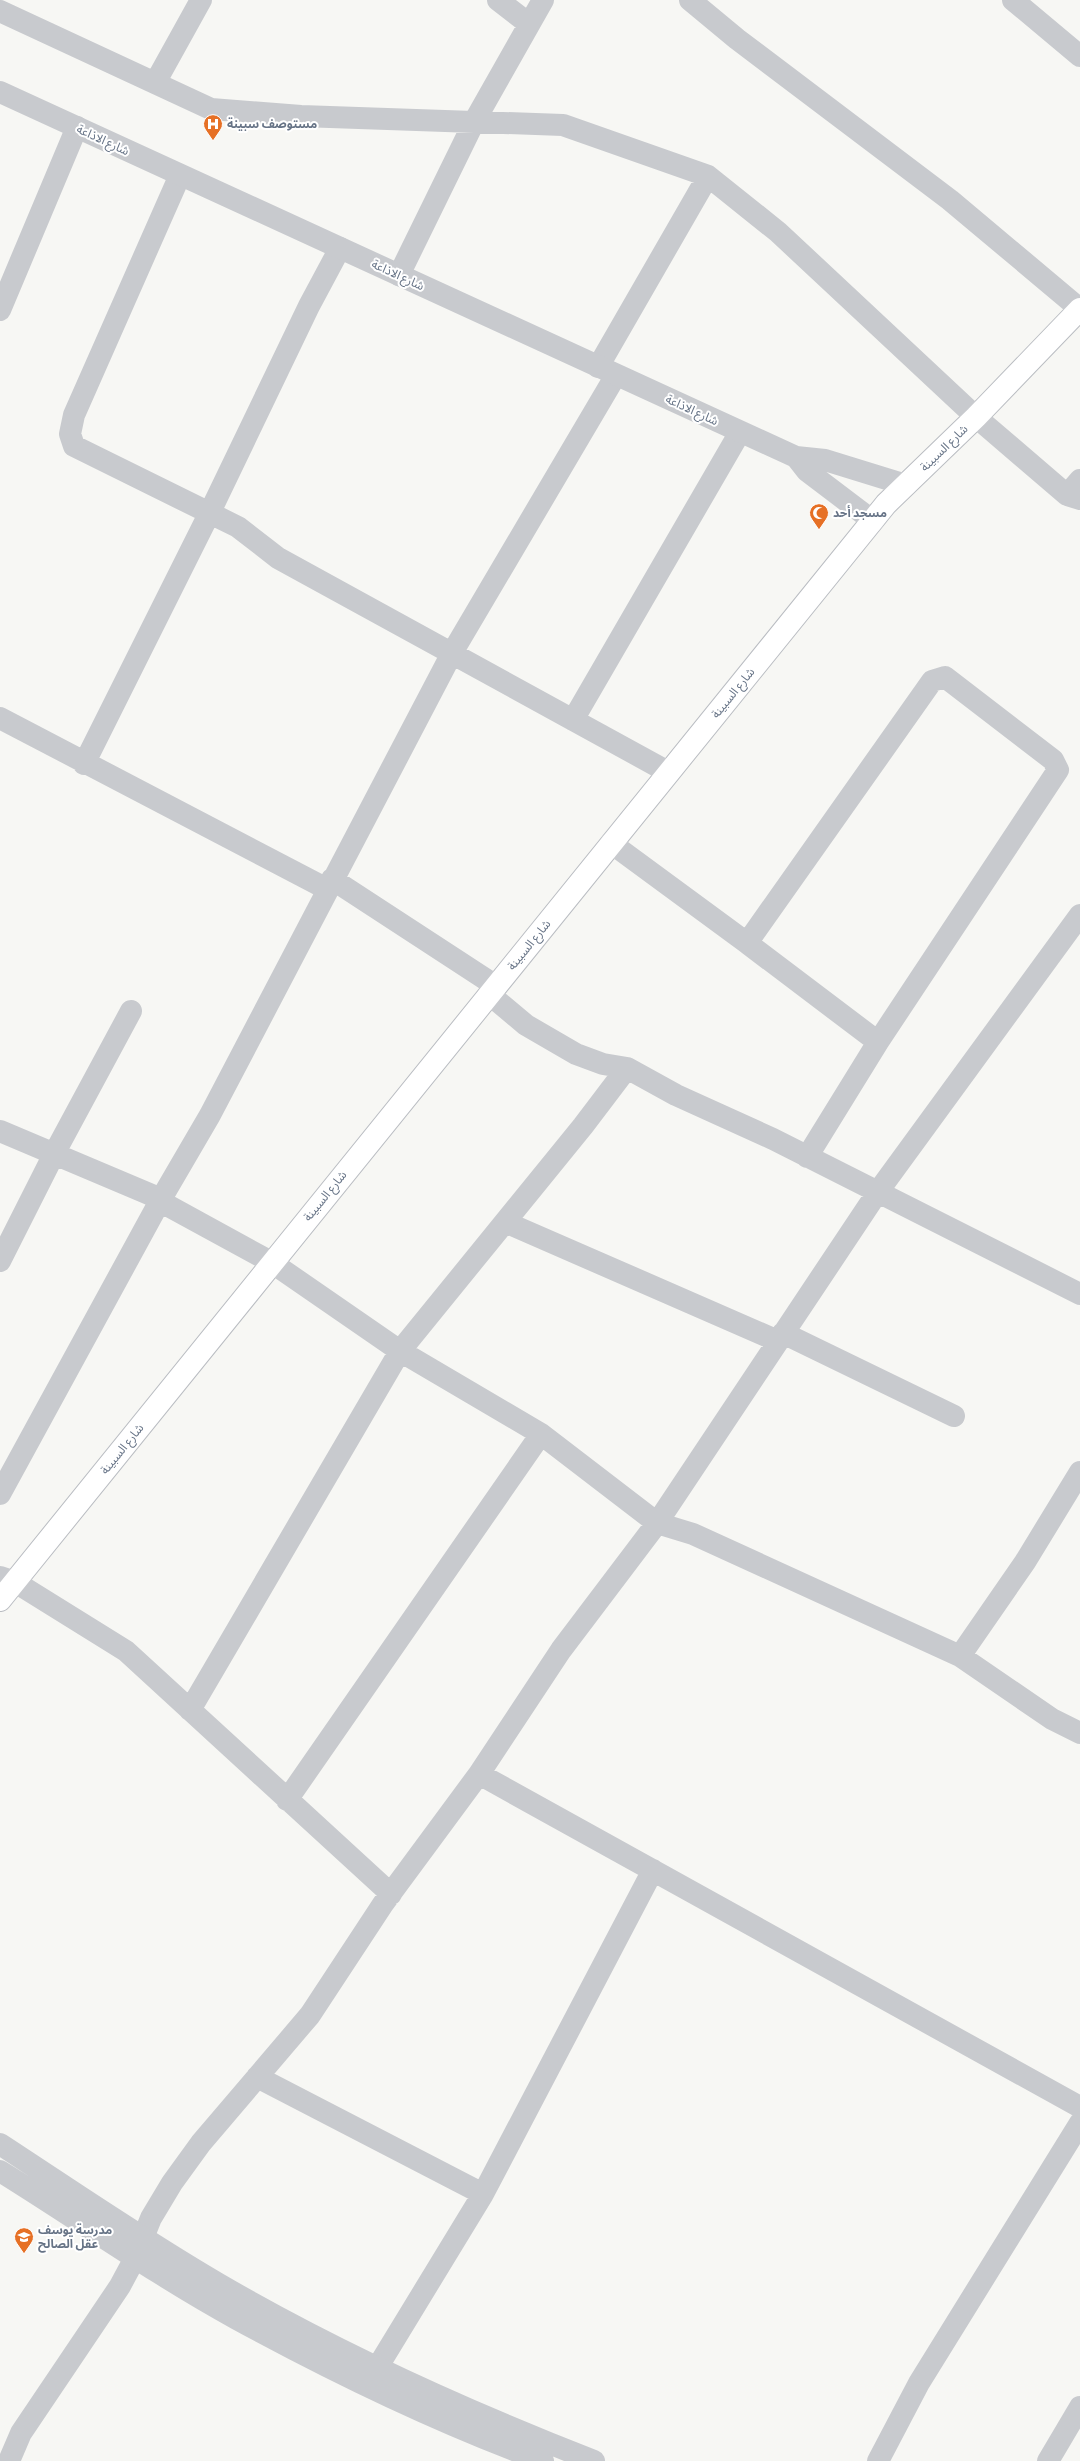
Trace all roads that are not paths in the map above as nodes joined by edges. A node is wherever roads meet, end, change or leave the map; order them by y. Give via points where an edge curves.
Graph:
1 (201, 0) edge
2 (498, 0) edge
3 (543, 0) edge
4 (690, 0) edge
5 (1013, 0) edge
6 (0, 11) edge
7 (529, 24) junction
8 (1080, 56) edge
9 (155, 83) junction
10 (0, 92) edge
11 (474, 122) junction
12 (76, 127) junction
13 (180, 175) junction
14 (708, 176) junction
15 (340, 248) junction
16 (399, 275) junction
17 (1080, 309) edge
18 (0, 310) edge
19 (607, 371) junction
20 (976, 417) junction
21 (740, 432) junction
22 (796, 458) junction
23 (906, 485) junction
24 (1076, 491) edge
25 (210, 512) junction
26 (873, 521) junction
27 (452, 653) junction
28 (0, 718) edge
29 (573, 720) junction
30 (84, 764) junction
31 (668, 772) junction
32 (611, 843) junction
33 (329, 884) junction
34 (1080, 915) edge
35 (747, 943) junction
36 (493, 990) junction
37 (131, 1012) dead end
38 (878, 1042) junction
39 (627, 1068) junction
40 (0, 1130) edge
41 (54, 1154) junction
42 (807, 1157) junction
43 (877, 1193) junction
44 (161, 1199) junction
45 (505, 1222) junction
46 (0, 1261) edge
47 (272, 1262) junction
48 (1080, 1294) edge
49 (781, 1337) junction
50 (400, 1352) junction
51 (954, 1416) dead end
52 (541, 1434) junction
53 (1080, 1472) edge
54 (0, 1494) edge
55 (657, 1523) junction
56 (7, 1579) edge
57 (0, 1600) edge
58 (960, 1656) junction
59 (190, 1710) junction
60 (1080, 1733) edge
61 (479, 1774) junction
62 (288, 1800) junction
63 (654, 1870) junction
64 (391, 1894) junction
65 (257, 2077) junction
66 (1080, 2107) edge
67 (1080, 2123) edge
68 (0, 2144) edge
69 (0, 2172) edge
70 (483, 2194) junction
71 (142, 2237) junction
72 (135, 2258) junction
73 (377, 2368) junction
74 (1080, 2407) edge
75 (9, 2461) edge
76 (543, 2461) edge
77 (594, 2461) edge
78 (878, 2461) edge
79 (1048, 2461) edge

1 - 9 street
2 - 7 street
3 - 7 street
4 - 17 street via 737,40 950,200
5 - 8 street
6 - 9 street
7 - 11 street
9 - 11 street via 211,110
10 - 12 street, شارع الاذاعة
11 - 14 street via 563,126
11 - 16 street
12 - 13 street, شارع الاذاعة
12 - 18 street
13 - 15 street, شارع الاذاعة
13 - 25 street via 74,415 70,434 74,446
14 - 19 street
14 - 20 street via 778,232
15 - 16 street, شارع الاذاعة
15 - 25 street via 309,306
16 - 19 street, شارع الاذاعة
17 - 20 main road, شارع السبينة
19 - 21 street, شارع الاذاعة
19 - 27 street
20 - 23 main road, شارع السبينة
20 - 24 street
21 - 22 street, شارع الاذاعة
21 - 29 street
22 - 23 street, شارع الاذاعة via 825,460
22 - 26 street, شارع الاذاعة via 807,472
23 - 26 main road, شارع السبينة
25 - 27 street via 238,527 278,558
25 - 30 street
26 - 31 main road, شارع السبينة
27 - 29 street
27 - 33 street
28 - 30 street
29 - 31 street
30 - 33 street
31 - 32 main road, شارع السبينة
32 - 35 street
32 - 36 main road, شارع السبينة
33 - 36 street
33 - 44 street via 210,1115
34 - 43 street
35 - 38 street
35 - 38 street via 932,681 945,677 1053,760 1058,770
36 - 39 street via 526,1025 576,1054 603,1064
36 - 47 main road, شارع السبينة
37 - 41 street
38 - 42 street
39 - 42 street via 676,1095
39 - 45 street
40 - 41 street
41 - 44 street
41 - 46 street
42 - 43 street
43 - 48 street
43 - 49 street
44 - 47 street via 165,1204
44 - 54 street
45 - 49 street
45 - 50 street
47 - 50 street
47 - 56 main road, شارع السبينة
49 - 51 street
49 - 55 street
50 - 52 street
50 - 59 street
52 - 55 street
52 - 62 street
53 - 58 street via 1025,1562
55 - 58 street via 693,1534
55 - 61 street via 561,1650
56 - 57 main road, شارع السبينة
56 - 59 street via 126,1651
58 - 60 street via 1052,1719
59 - 62 street
61 - 63 street
61 - 64 street
62 - 64 street
63 - 66 street
63 - 70 street
64 - 65 street via 310,2015
65 - 70 street
65 - 71 street via 172,2182
67 - 78 street via 920,2383
68 - 71 street
69 - 72 street
70 - 73 street
71 - 72 street
71 - 73 street via 218,2284
72 - 75 street via 120,2286 21,2432
72 - 76 street via 236,2318 363,2385
73 - 77 street
74 - 79 street

